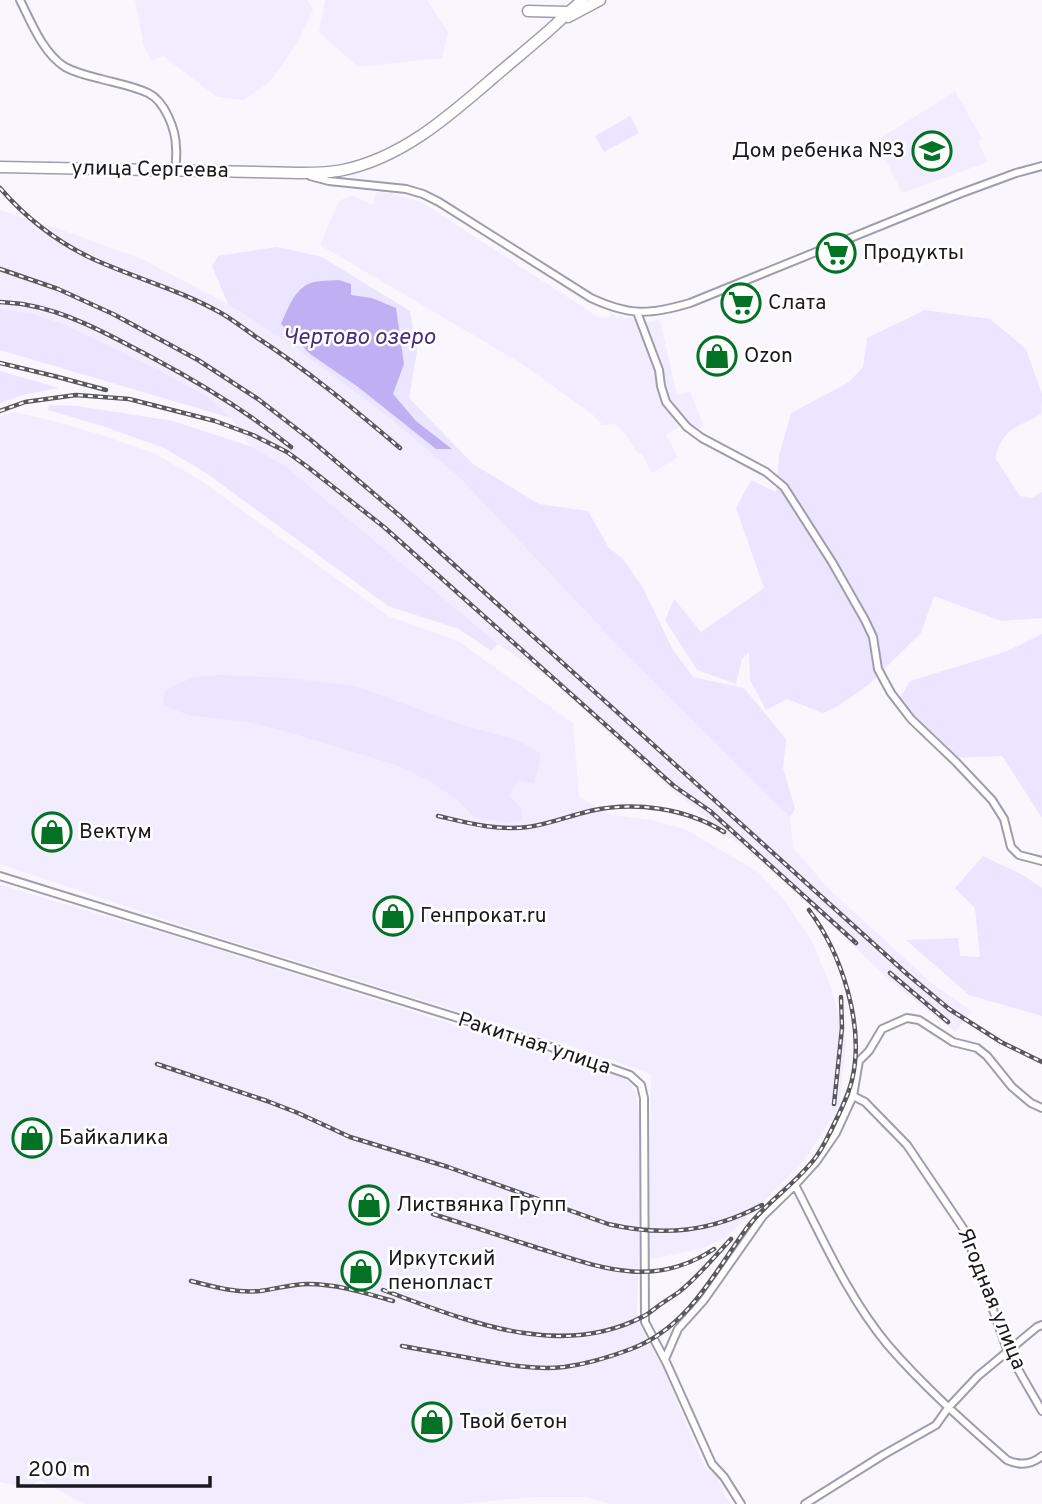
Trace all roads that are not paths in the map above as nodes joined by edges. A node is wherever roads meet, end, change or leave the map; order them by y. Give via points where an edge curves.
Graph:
1 (20, 0) edge
2 (583, 0) edge
3 (600, 0) edge
4 (528, 11) dead end
5 (567, 12) junction
6 (555, 24) junction
7 (1042, 166) edge
8 (2, 167) edge
9 (176, 170) junction
10 (300, 173) junction
11 (637, 312) junction
12 (1042, 861) edge
13 (0, 876) edge
14 (853, 1096) junction
15 (1042, 1108) edge
16 (795, 1185) junction
17 (1042, 1325) edge
18 (1008, 1352) junction
19 (664, 1359) junction
20 (948, 1408) junction
21 (1042, 1411) edge
22 (1042, 1456) edge
23 (741, 1504) edge
24 (805, 1504) edge

1 - 9 street via 34,29 66,68 150,93 158,100 175,137
2 - 5 main road
3 - 6 main road
4 - 5 main road
5 - 6 main road
6 - 10 main road, улица Сергеева via 482,88 403,147 344,170
7 - 11 street via 958,194 690,303
8 - 9 main road, улица Сергеева
9 - 10 main road, улица Сергеева
10 - 11 street via 423,194 591,298
11 - 12 street via 666,402 702,438 766,472 784,487 865,620 878,669 891,693 992,800 1019,855
13 - 19 street, Ракитная улица via 630,1074 641,1085 644,1097 645,1322
14 - 15 street via 859,1062 882,1029 907,1018 919,1020 953,1042 977,1048 1013,1087
14 - 16 street via 836,1133
14 - 18 street, Ягодная улица via 865,1102 907,1145 965,1231
16 - 19 street via 763,1216 678,1329
16 - 20 street via 862,1310
17 - 18 street
18 - 20 street
18 - 21 street, Ягодная улица
19 - 23 street, Ракитная улица via 712,1464
20 - 22 street via 1007,1460 1017,1464
20 - 24 street via 936,1424

